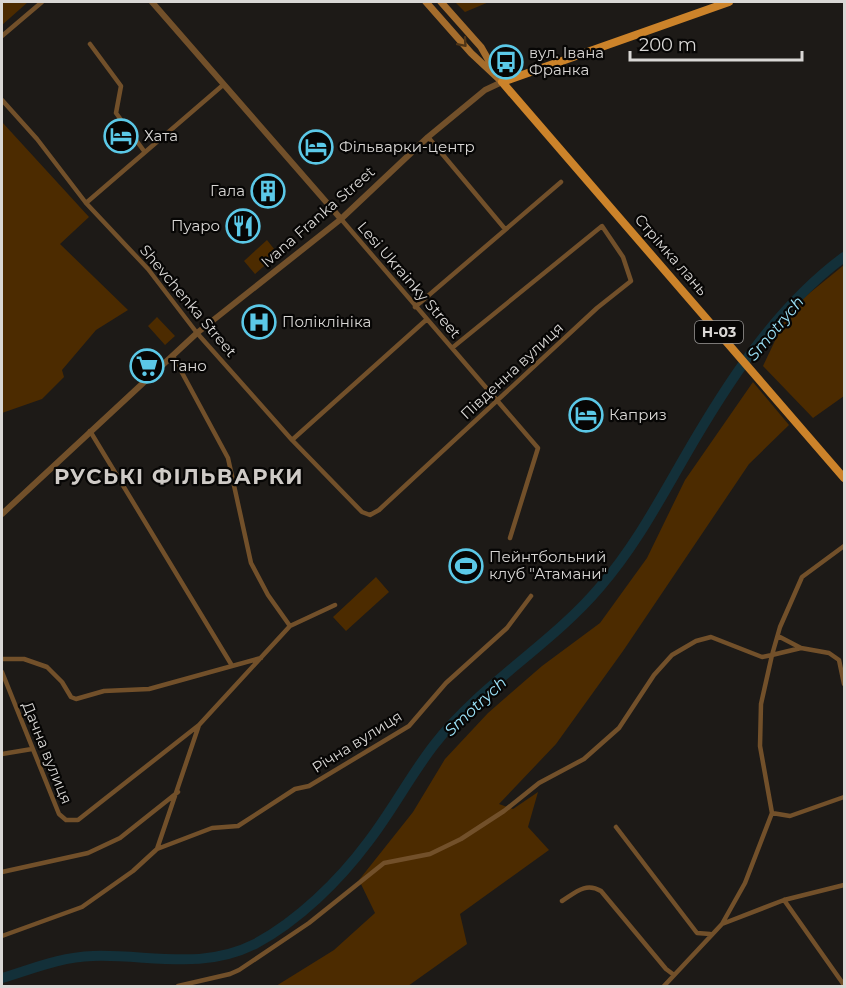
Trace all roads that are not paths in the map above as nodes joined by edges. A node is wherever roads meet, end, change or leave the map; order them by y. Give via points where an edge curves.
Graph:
1 (42, 2) edge
2 (152, 2) edge
3 (426, 2) edge
4 (441, 2) edge
5 (729, 2) edge
6 (2, 36) edge
7 (90, 44) dead end
8 (502, 82) junction
9 (223, 84) junction
10 (2, 100) edge
11 (428, 137) junction
12 (144, 151) junction
13 (561, 182) dead end
14 (86, 203) junction
15 (341, 219) junction
16 (505, 229) junction
17 (415, 307) junction
18 (426, 320) junction
19 (197, 333) junction
20 (452, 348) junction
21 (173, 356) junction
22 (497, 401) junction
23 (90, 431) junction
24 (292, 440) junction
25 (844, 478) edge
26 (362, 512) joint
27 (2, 514) edge
28 (510, 538) dead end
29 (844, 546) edge
30 (531, 596) dead end
31 (335, 605) dead end
32 (290, 626) junction
33 (778, 636) junction
34 (801, 648) junction
35 (772, 656) junction
36 (261, 658) junction
37 (2, 659) edge
38 (231, 664) junction
39 (2, 672) edge
40 (844, 684) edge
41 (200, 725) junction
42 (32, 749) junction
43 (2, 754) edge
44 (178, 792) junction
45 (844, 797) edge
46 (772, 813) junction
47 (616, 827) dead end
48 (157, 849) junction
49 (2, 872) edge
50 (844, 885) edge
51 (783, 900) junction
52 (562, 901) dead end
53 (722, 924) junction
54 (710, 934) junction
55 (2, 936) edge
56 (674, 975) junction
57 (844, 985) edge
58 (178, 987) edge
59 (664, 987) edge

1 - 6 street
2 - 9 street, Lesi Ukrainky Street
3 -> 8 main road
4 - 8 main road via 481,47
5 - 8 main road, Ivana Franka Street
7 - 12 street via 121,86 116,113
8 - 11 street, Ivana Franka Street via 485,90
8 - 25 main road, Стрімка лань / Н-03
9 - 12 street
9 - 15 street, Lesi Ukrainky Street
10 - 14 street, Shevchenka Street
11 - 15 street, Ivana Franka Street
11 - 16 street
12 - 14 street
13 - 16 street
14 - 19 street, Shevchenka Street via 148,269
15 - 17 street, Lesi Ukrainky Street
15 - 19 street, Ivana Franka Street
16 - 17 street
17 - 18 street, Lesi Ukrainky Street
18 - 20 street, Lesi Ukrainky Street
18 - 24 street
19 - 21 street, Ivana Franka Street
19 - 24 street, Shevchenka Street
20 - 22 street, Lesi Ukrainky Street
20 - 22 street, Південна вулиця via 602,226 623,257 632,281 597,308
21 - 23 street, Ivana Franka Street
21 - 32 street via 228,458 251,563
22 - 26 street, Південна вулиця via 379,510
22 - 28 street, Lesi Ukrainky Street via 538,448
23 - 27 street, Ivana Franka Street
23 - 38 street
24 - 26 street, Shevchenka Street
29 - 33 street via 801,577
30 - 48 street, Річна вулиця via 507,628 446,683 409,726 309,786 294,789 238,826 212,828
31 - 32 street
32 - 36 street
33 - 34 street
33 - 35 street
34 - 35 street
34 - 40 street via 829,653 839,660
35 - 46 street via 761,704 760,746
35 - 58 street via 762,657 711,637 684,647 660,667 619,728 584,759 539,783 461,839 430,854 384,863 309,923 238,970
36 - 38 street
36 - 41 street
37 - 38 street via 24,659 47,667 76,699 104,691 149,689
39 - 42 street, Дачна вулиця
41 - 42 street, Дачна вулиця via 78,820 66,820 59,814
41 - 44 street, Річна вулиця
42 - 43 street
44 - 48 street, Річна вулиця
44 - 49 street via 120,838 88,854
45 - 46 street via 790,816
46 - 53 street via 745,883
47 - 54 street via 697,933
48 - 55 street, Річна вулиця via 82,907
50 - 51 street
51 - 53 street
51 - 57 street
52 - 56 street via 583,887 593,886 602,891
53 - 54 street
54 - 56 street
56 - 59 street

